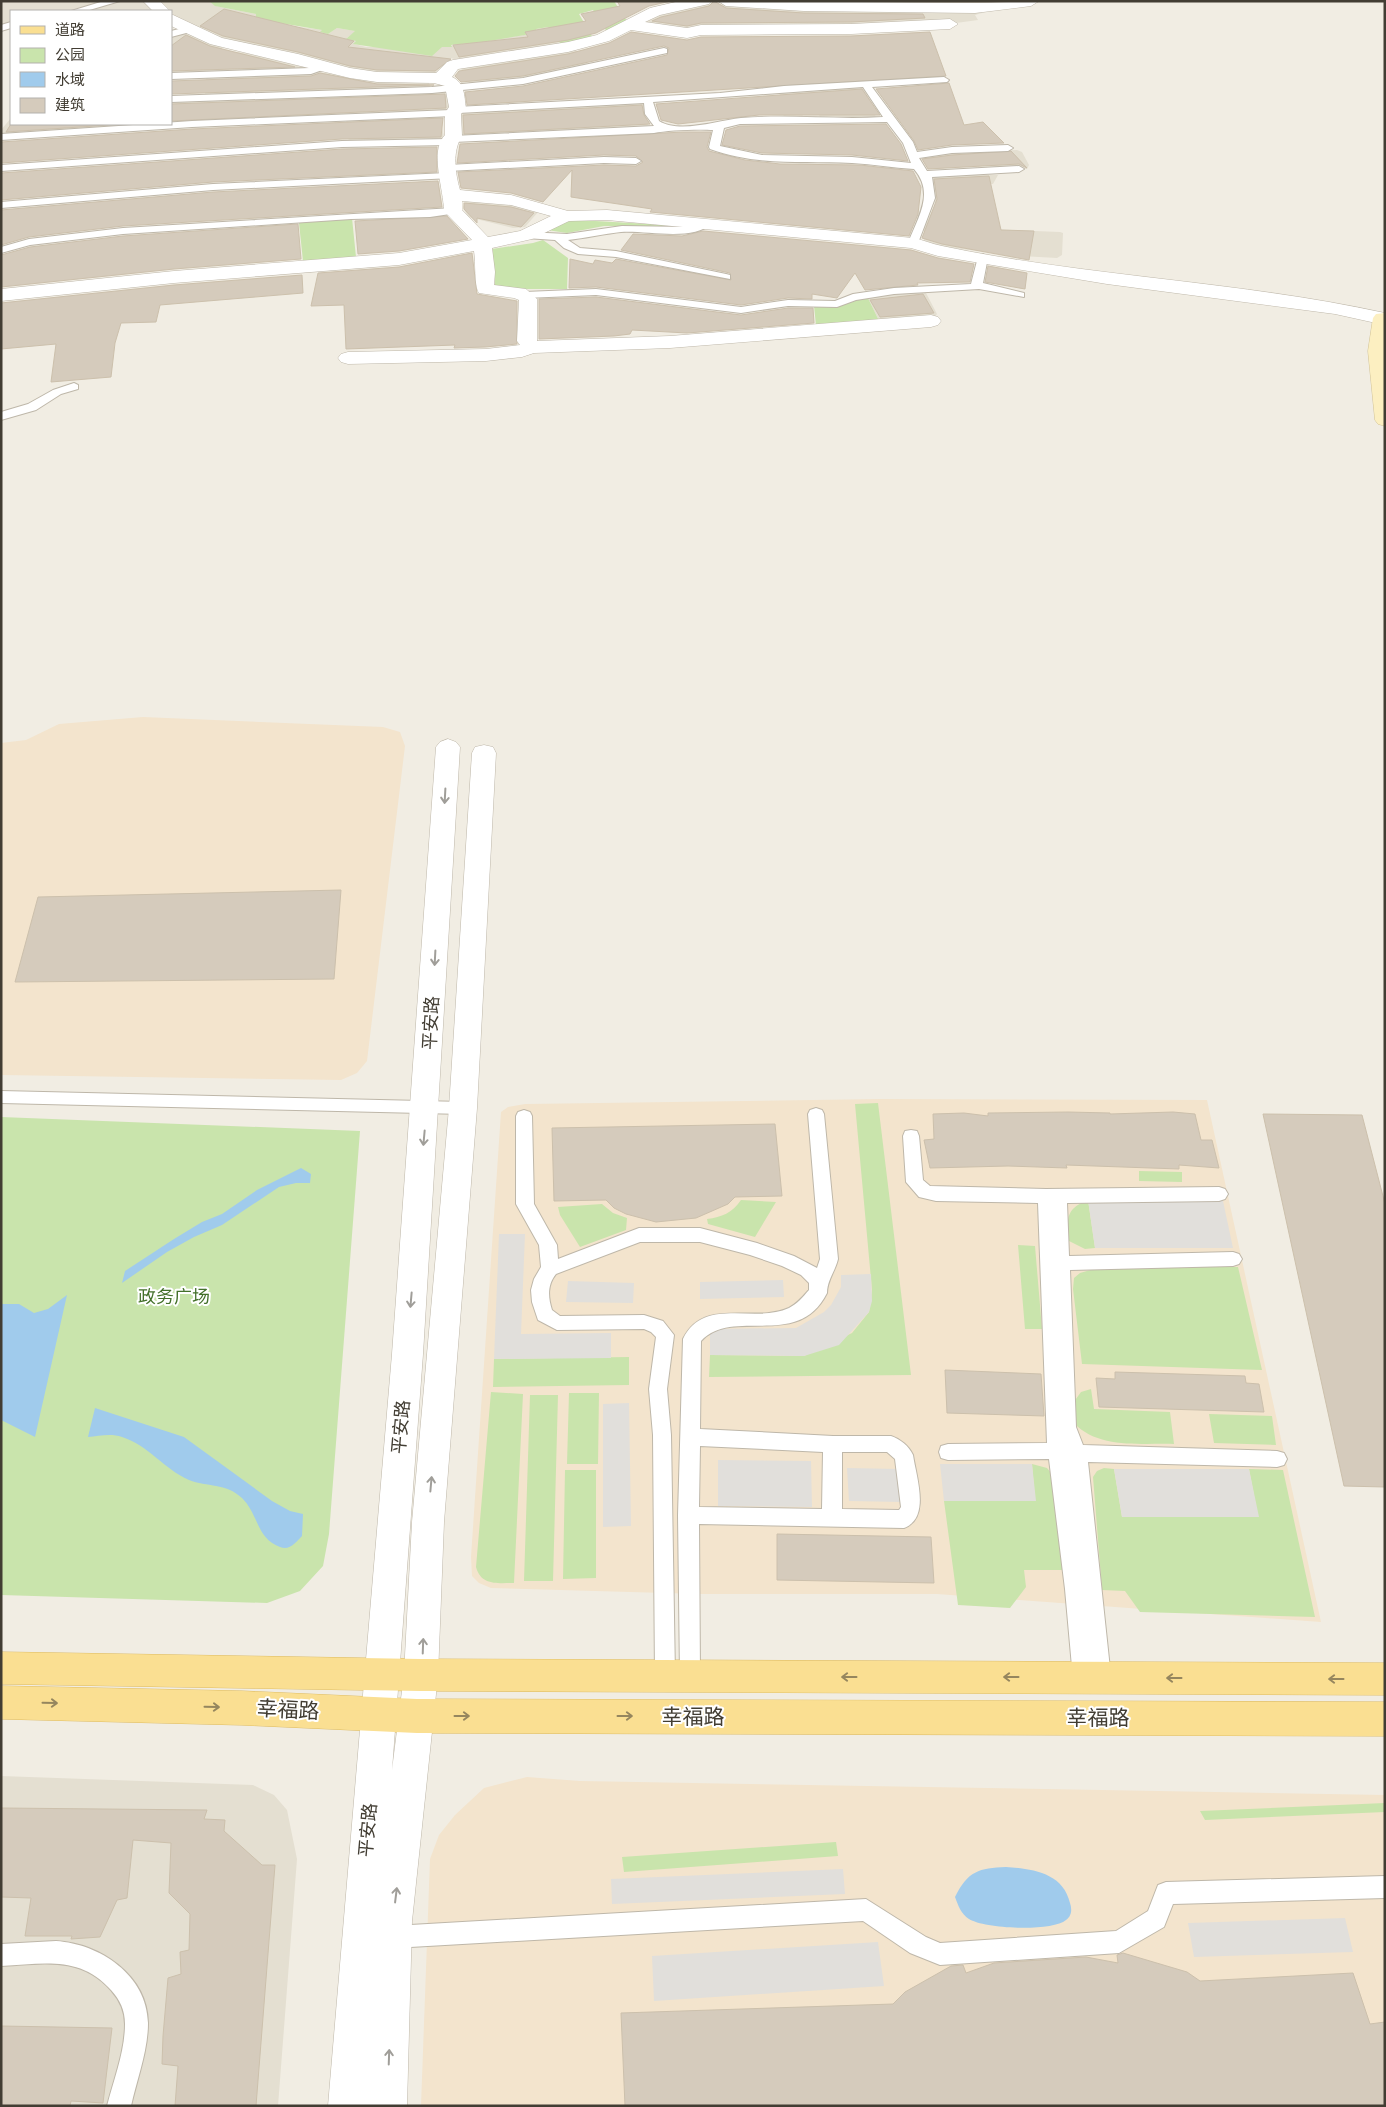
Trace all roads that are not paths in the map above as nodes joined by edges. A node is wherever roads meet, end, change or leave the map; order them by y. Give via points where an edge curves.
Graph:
1 (116, 1) edge
2 (151, 1) edge
3 (704, 1) edge
4 (726, 1) edge
5 (1031, 1) edge
6 (80, 10) edge
7 (161, 10) edge
8 (172, 21) edge
9 (950, 24) dead end
10 (630, 25) junction
11 (179, 32) edge
12 (664, 51) dead end
13 (322, 68) junction
14 (172, 76) edge
15 (944, 80) dead end
16 (449, 84) junction
17 (866, 85) junction
18 (172, 100) edge
19 (648, 100) junction
20 (455, 111) junction
21 (889, 119) junction
22 (662, 127) junction
23 (716, 127) junction
24 (1, 137) edge
25 (451, 140) junction
26 (1008, 148) dead end
27 (636, 161) dead end
28 (915, 161) junction
29 (1, 168) edge
30 (1019, 169) dead end
31 (447, 172) junction
32 (926, 174) junction
33 (453, 203) junction
34 (1, 205) edge
35 (566, 216) junction
36 (706, 223) junction
37 (610, 230) junction
38 (526, 235) junction
39 (559, 238) junction
40 (482, 243) junction
41 (912, 244) junction
42 (1, 250) edge
43 (616, 254) junction
44 (983, 257) junction
45 (726, 277) dead end
46 (977, 285) junction
47 (1, 295) edge
48 (525, 295) junction
49 (1020, 295) dead end
50 (1384, 319) edge
51 (932, 321) dead end
52 (531, 347) junction
53 (348, 358) dead end
54 (74, 387) dead end
55 (1, 416) edge
56 (1385, 420) edge
57 (448, 747) dead end
58 (484, 753) dead end
59 (1, 1097) edge
60 (426, 1108) junction
61 (463, 1108) junction
62 (816, 1114) dead end
63 (524, 1116) dead end
64 (911, 1136) dead end
65 (1219, 1194) dead end
66 (1052, 1196) junction
67 (1233, 1259) dead end
68 (1062, 1263) junction
69 (550, 1269) junction
70 (818, 1280) junction
71 (690, 1437) junction
72 (833, 1444) junction
73 (1056, 1451) junction
74 (948, 1452) dead end
75 (1077, 1453) junction
76 (1276, 1459) dead end
77 (688, 1515) junction
78 (832, 1519) junction
79 (1, 1668) edge
80 (381, 1674) junction
81 (421, 1675) junction
82 (677, 1676) junction
83 (1092, 1678) junction
84 (1385, 1679) edge
85 (1, 1702) edge
86 (379, 1714) junction
87 (417, 1716) junction
88 (1385, 1719) edge
89 (1385, 1887) edge
90 (393, 1937) junction
91 (1, 1955) edge
92 (119, 2106) edge
93 (348, 2106) edge
94 (387, 2106) edge

1 - 6 lane
2 - 7 street
3 - 10 street via 666,8
4 - 5 street via 975,8
8 - 11 street
9 - 10 street via 687,32
10 - 16 street via 603,38 568,48 453,64 443,75
11 - 13 street via 299,59
12 - 16 lane via 532,80
13 - 14 lane
13 - 16 street via 367,76 422,77
15 - 17 lane
16 - 18 lane
16 - 20 street
17 - 19 lane
17 - 21 lane
19 - 20 lane
19 - 22 lane via 651,118
20 - 24 lane
20 - 25 street
21 - 23 lane via 740,121
21 - 28 lane via 908,142
22 - 23 lane via 686,130
22 - 25 lane via 654,130
23 - 28 lane via 720,130 714,147 731,152 777,158
25 - 29 lane via 342,144
25 - 31 street
26 - 28 lane via 952,150
27 - 31 lane via 604,160
28 - 32 lane
30 - 32 lane
31 - 33 street
31 - 34 lane
32 - 41 lane via 930,198
33 - 35 street via 505,199
33 - 40 street
33 - 42 lane via 430,214 123,231 29,242
35 - 36 street via 607,214
35 - 38 street
36 - 37 lane via 696,229 684,230
36 - 41 street
37 - 39 lane
37 - 43 lane via 610,244
38 - 39 lane
38 - 40 street
39 - 43 lane via 578,251
40 - 47 street via 399,258
40 - 48 street via 486,289
41 - 44 street
43 - 45 lane
44 - 46 lane
44 - 50 street via 1107,278 1335,308
46 - 48 lane via 894,291 853,297 837,304 788,303 741,310 596,292
46 - 49 lane
48 - 52 street via 529,305 527,341
50 - 56 main road via 1378,351
51 - 52 street via 670,342
52 - 53 street via 486,355
54 - 55 lane via 57,392 32,407
57 -> 60 street, 平安路
58 - 61 street, 平安路
59 - 60 lane
60 - 61 lane
60 -> 80 street, 平安路
81 -> 61 street, 平安路 via 428,1522
62 - 70 lane via 829,1259 823,1276
63 - 69 lane via 525,1204 548,1245
64 - 66 lane via 915,1182 925,1192
65 - 66 lane
66 - 68 lane
66 - 73 lane
67 - 68 lane
68 - 75 lane via 1067,1427
69 - 70 lane via 639,1235 700,1235 751,1248 788,1262 807,1270
69 - 82 lane via 542,1277 540,1304 544,1315 557,1323 644,1322 657,1326 665,1336 658,1389
70 - 71 lane via 818,1293 792,1315 772,1319 724,1319 699,1328 692,1339
71 - 72 lane
71 - 77 lane
72 - 78 lane
72 - 78 lane via 891,1444 899,1449 904,1455 911,1508 904,1519
73 - 74 lane
73 - 83 lane
75 - 76 lane
75 - 83 lane
77 - 78 lane
77 - 82 lane
79 - 80 main road, 幸福路
80 - 81 main road, 幸福路
80 - 86 street, 平安路
81 - 82 main road, 幸福路
81 - 87 street, 平安路
83 -> 82 main road, 幸福路
84 -> 83 main road, 幸福路
85 -> 86 main road, 幸福路
86 - 87 main road, 幸福路
86 - 93 street, 平安路 via 361,1908
87 -> 88 main road, 幸福路
90 -> 87 street, 平安路
89 - 90 lane via 1166,1893 1156,1919 1119,1942 940,1954 918,1945 866,1910
94 -> 90 street, 平安路
91 - 92 lane via 74,1954 98,1964 118,1979 136,2016

